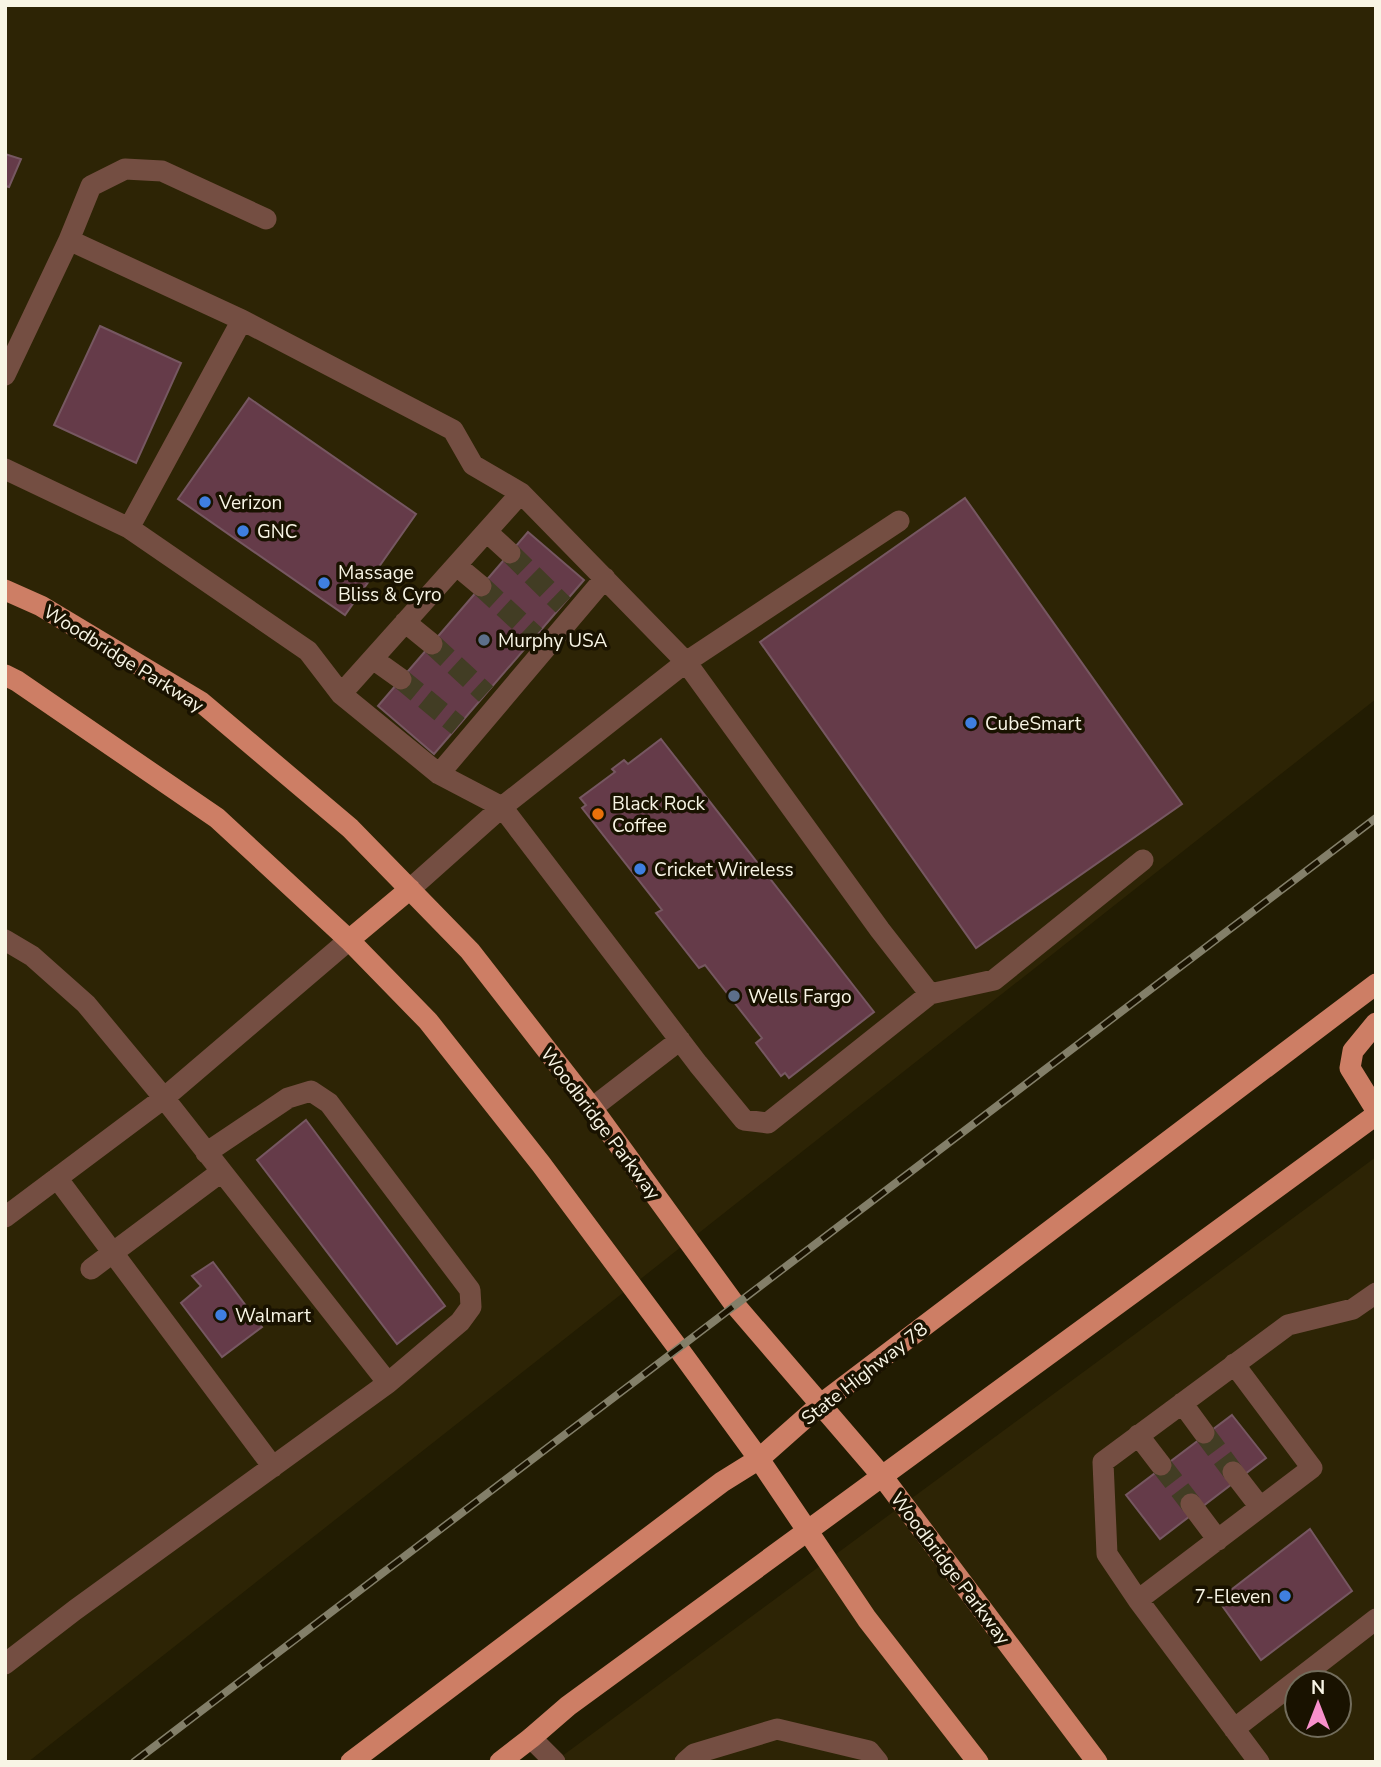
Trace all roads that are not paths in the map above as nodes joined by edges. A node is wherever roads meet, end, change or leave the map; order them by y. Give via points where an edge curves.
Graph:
1 (266, 219) dead end
2 (69, 240) junction
3 (242, 320) junction
4 (5, 375) edge
5 (5, 469) edge
6 (521, 493) junction
7 (899, 521) dead end
8 (129, 528) junction
9 (487, 532) junction
10 (510, 553) tunnel mouth
11 (457, 566) junction
12 (605, 578) junction
13 (481, 586) tunnel mouth
14 (5, 590) edge
15 (405, 622) junction
16 (432, 643) tunnel mouth
17 (373, 659) junction
18 (686, 662) junction
19 (5, 675) edge
20 (401, 679) tunnel mouth
21 (341, 694) junction
22 (439, 774) junction
23 (502, 807) junction
24 (1143, 860) dead end
25 (410, 889) junction
26 (5, 940) edge
27 (349, 940) junction
28 (1376, 984) edge
29 (930, 993) junction
30 (1376, 1023) edge
31 (680, 1040) junction
32 (164, 1098) junction
33 (592, 1108) junction
34 (1376, 1110) edge
35 (1376, 1115) edge
36 (206, 1153) junction
37 (221, 1172) junction
38 (57, 1178) junction
39 (5, 1217) edge
40 (112, 1253) junction
41 (91, 1269) dead end
42 (1376, 1293) edge
43 (1234, 1364) junction
44 (388, 1382) junction
45 (1182, 1403) junction
46 (821, 1404) junction
47 (1204, 1433) tunnel mouth
48 (1138, 1435) junction
49 (759, 1459) junction
50 (1161, 1465) tunnel mouth
51 (273, 1467) junction
52 (1233, 1472) tunnel mouth
53 (882, 1476) junction
54 (1191, 1504) tunnel mouth
55 (1260, 1507) junction
56 (806, 1531) junction
57 (1218, 1540) junction
58 (1138, 1600) junction
59 (1376, 1619) edge
60 (5, 1664) edge
61 (1234, 1729) junction
62 (531, 1738) junction
63 (351, 1762) edge
64 (500, 1762) edge
65 (555, 1762) edge
66 (685, 1762) edge
67 (878, 1762) edge
68 (978, 1762) edge
69 (1097, 1762) edge
70 (1259, 1762) edge

1 - 2 lane via 162,171 125,169 91,186
2 - 3 lane
2 - 4 lane
3 - 6 lane via 453,430 474,466
3 - 8 lane
5 - 8 lane
6 - 9 lane
6 - 12 lane
7 - 18 lane
8 - 21 lane via 308,651
9 - 10 lane
9 - 11 lane
11 - 13 lane
11 - 15 lane
12 - 18 lane
12 - 22 lane via 568,611 492,699 465,731
14 - 25 main road, Woodbridge Parkway via 41,606 201,702 350,828
15 - 16 lane
15 - 17 lane
17 - 20 lane
17 - 21 lane
18 - 23 lane
18 - 29 lane
19 - 27 main road via 217,818
21 - 22 lane
22 - 23 lane
23 - 25 lane
23 - 31 lane
24 - 29 lane via 994,980
25 - 27 main road
25 - 33 main road, Woodbridge Parkway via 470,951
26 - 32 lane via 32,956 86,1004
27 - 32 lane
27 - 49 main road via 428,1021 533,1154
28 - 46 main road, State Highway 78
29 - 31 lane via 768,1123 744,1120
30 - 34 main road via 1353,1051 1350,1068
31 - 33 lane
32 - 36 lane
32 - 38 lane
33 - 46 main road, Woodbridge Parkway via 735,1305
35 - 53 main road
36 - 37 lane
36 - 44 lane via 288,1098 311,1091 330,1103 470,1290 471,1307 460,1322
37 - 40 lane
37 - 44 lane
38 - 39 lane
38 - 40 lane
40 - 41 lane
40 - 51 lane
42 - 43 lane via 1353,1309 1288,1325
43 - 45 lane
43 - 55 lane via 1312,1468
44 - 51 lane
45 - 47 lane
45 - 48 lane
46 - 49 main road, State Highway 78
46 - 53 main road, Woodbridge Parkway
48 - 50 lane
48 - 58 lane via 1103,1462 1107,1555
49 - 56 main road
49 - 63 main road, State Highway 78 via 722,1482
51 - 60 lane
52 - 55 lane
53 - 56 main road
53 - 69 main road, Woodbridge Parkway
54 - 57 lane
55 - 57 lane
56 - 62 main road
56 - 68 main road via 867,1619
57 - 58 lane
58 - 61 lane
59 - 61 lane
61 - 70 lane
62 - 64 main road
62 - 65 lane
66 - 67 lane via 694,1754 777,1729 869,1751

